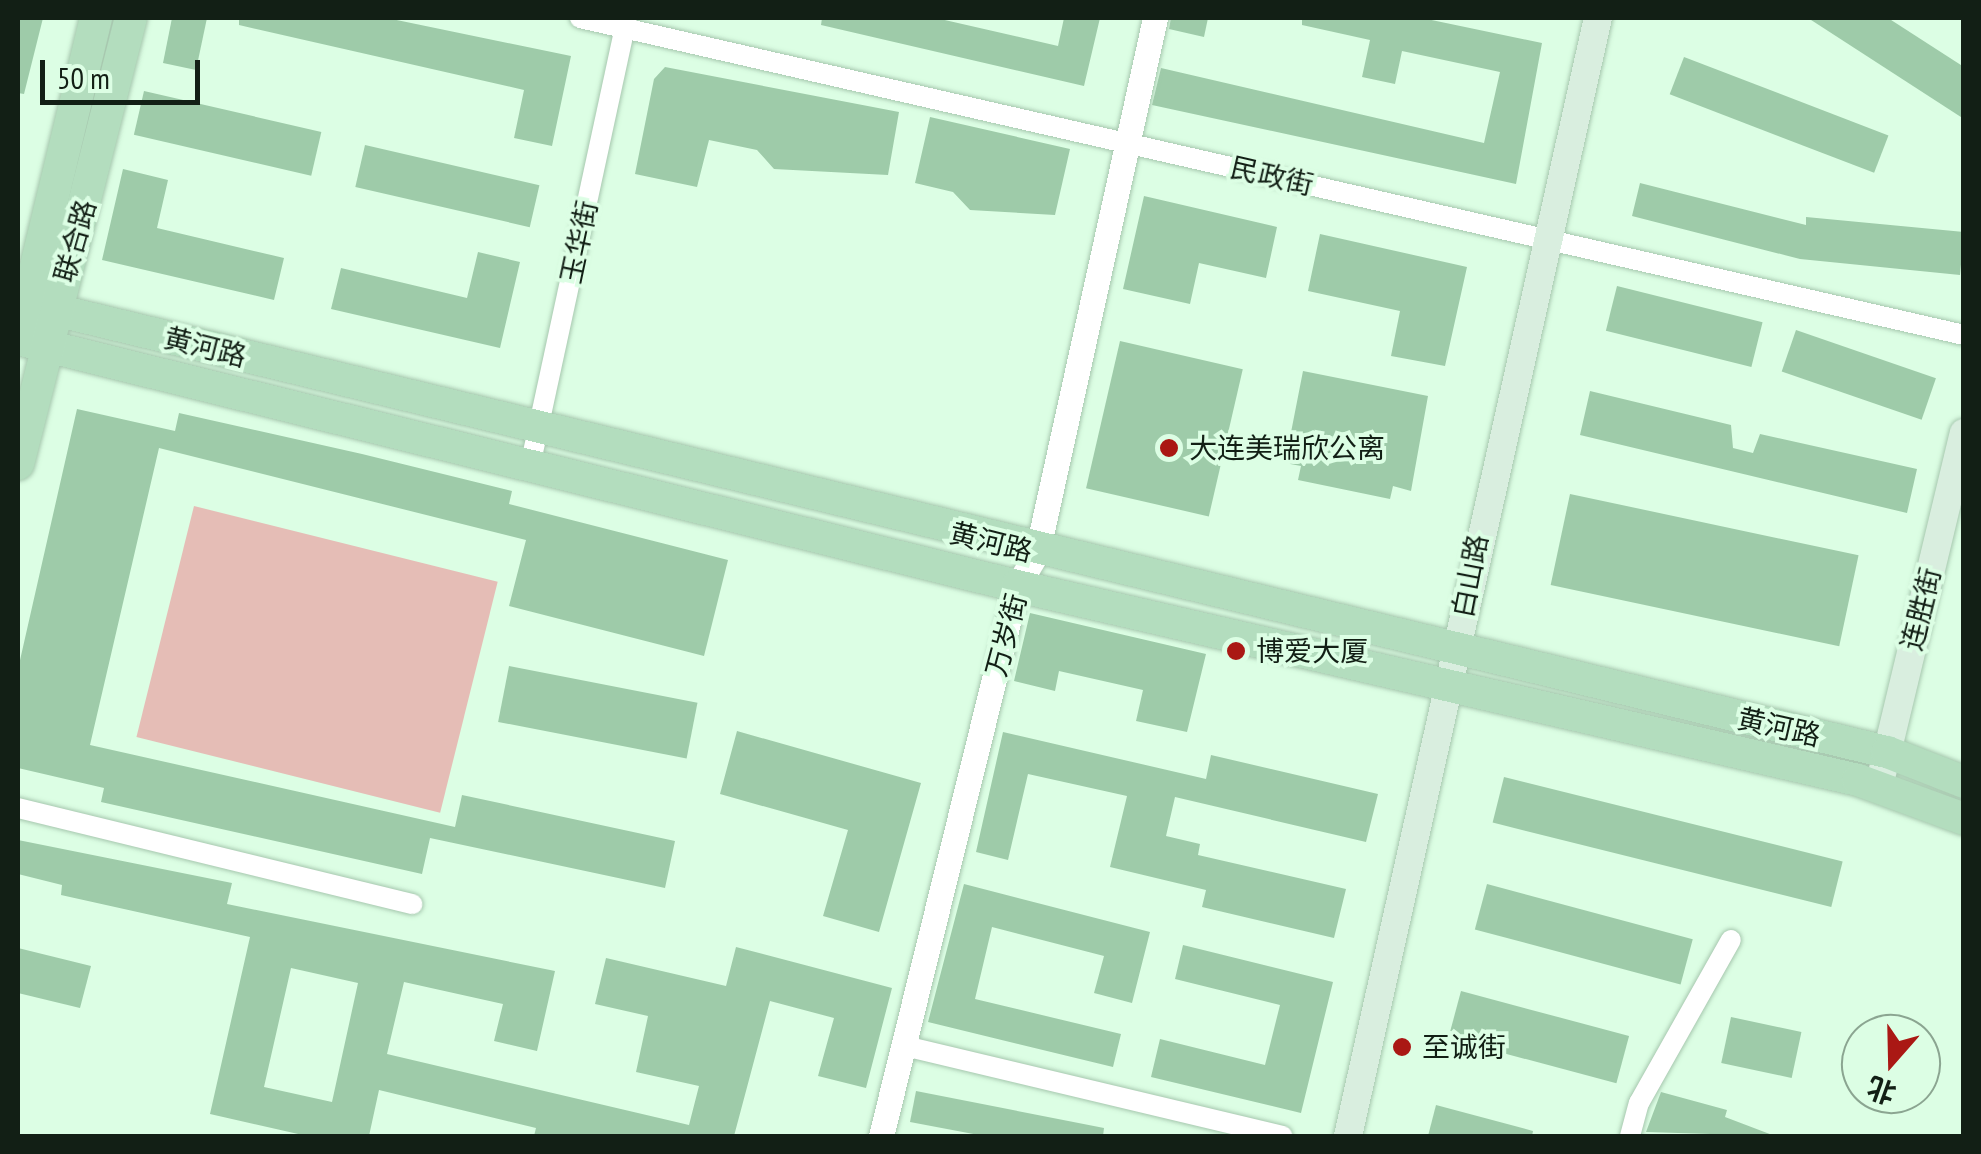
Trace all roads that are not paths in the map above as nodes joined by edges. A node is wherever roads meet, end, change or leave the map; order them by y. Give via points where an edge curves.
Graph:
1 (96, 18) edge
2 (131, 18) edge
3 (580, 18) edge
4 (1155, 18) edge
5 (1598, 18) edge
6 (626, 23) edge
7 (1128, 143) junction
8 (1542, 238) junction
9 (32, 304) edge
10 (1964, 335) edge
11 (25, 342) edge
12 (538, 432) junction
13 (1964, 433) edge
14 (18, 464) edge
15 (530, 466) junction
16 (1036, 553) junction
17 (1017, 586) junction
18 (1456, 651) junction
19 (1448, 685) junction
20 (1887, 752) junction
21 (1964, 782) edge
22 (1880, 786) junction
23 (18, 808) edge
24 (1964, 818) edge
25 (412, 904) dead end
26 (1731, 940) dead end
27 (905, 1046) junction
28 (881, 1136) edge
29 (1282, 1136) edge
30 (1348, 1136) edge
31 (1630, 1136) edge

1 - 9 main road, 联合路
2 - 9 main road, 联合路 via 74,262
3 - 6 street, 民政街
4 - 7 street, 万岁街
5 - 8 main road, 白山路
6 - 7 street, 民政街
6 - 12 street, 玉华街
7 - 8 street, 民政街
7 - 16 street, 万岁街
8 - 10 street, 民政街
8 - 18 main road, 白山路
9 - 11 main road, 联合路
9 - 12 main road, 黄河路
11 - 14 main road, 联合路
11 - 15 main road, 黄河路
12 - 15 street, 玉华街
12 - 16 main road, 黄河路
13 - 20 main road, 连胜街
15 - 17 main road, 黄河路
16 - 17 street, 万岁街
16 - 18 main road, 黄河路
17 - 19 main road, 黄河路
17 - 27 street, 万岁街
18 - 19 main road, 白山路
18 - 20 main road, 黄河路
19 - 22 main road, 黄河路
19 - 30 main road, 白山路
20 - 21 main road, 黄河路
20 - 22 main road, 连胜街
22 - 24 main road, 黄河路
23 - 25 street
26 - 31 street
27 - 28 street, 万岁街
27 - 29 street

